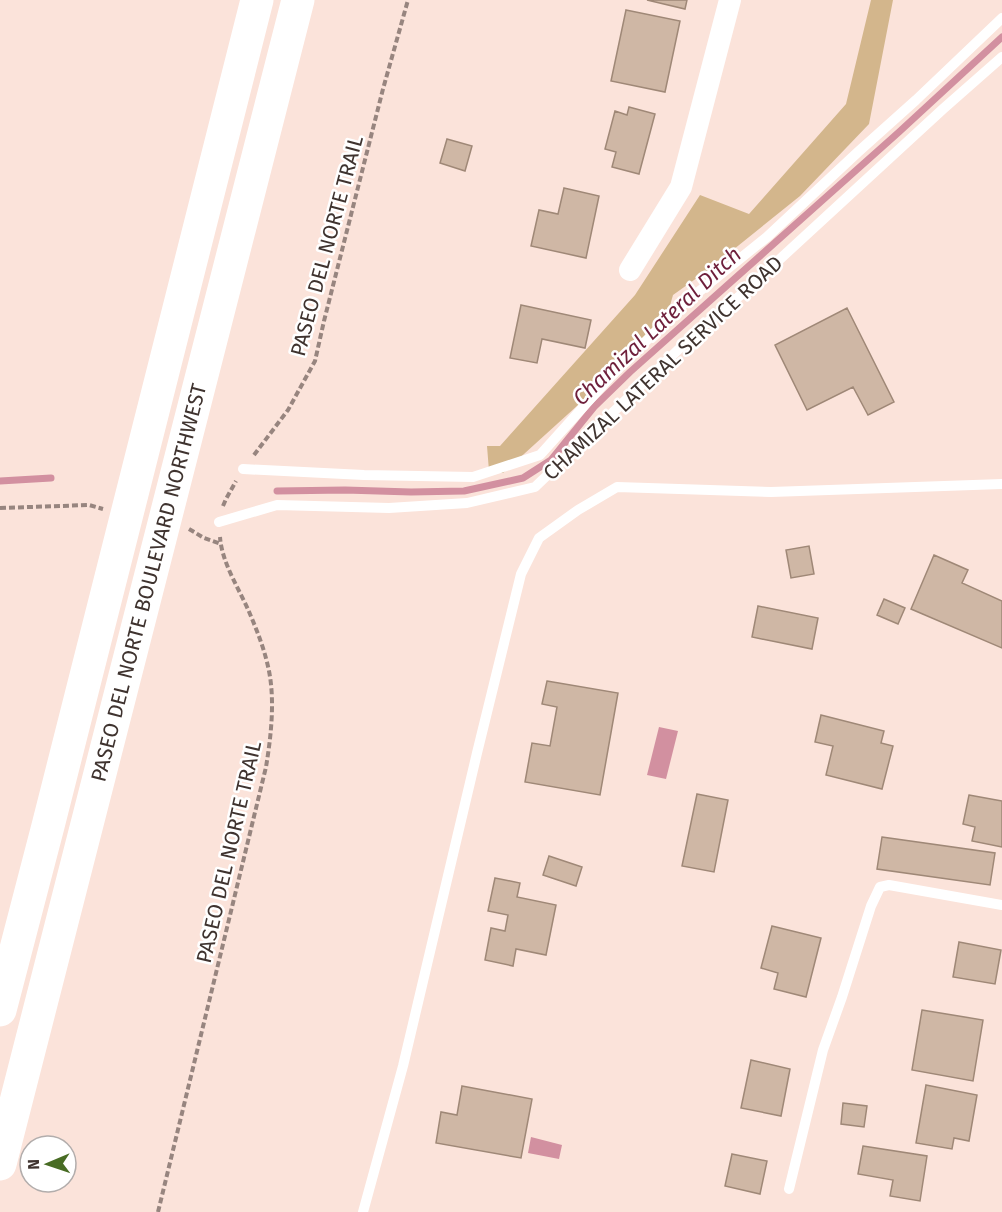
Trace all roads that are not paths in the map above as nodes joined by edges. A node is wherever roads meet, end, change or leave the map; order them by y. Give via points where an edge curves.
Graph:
1 (257, 0) edge
2 (298, 0) edge
3 (730, 0) edge
4 (1002, 18) edge
5 (1002, 57) edge
6 (630, 270) dead end
7 (243, 469) road end
8 (1002, 484) edge
9 (219, 522) road end
10 (1002, 905) edge
11 (0, 1010) edge
12 (0, 1164) edge
13 (789, 1189) dead end
14 (363, 1212) edge

1 - 11 highway, PASEO DEL NORTE BOULEVARD NORTHWEST
2 - 12 highway, PASEO DEL NORTE BOULEVARD NORTHWEST
3 - 6 street via 681,187
4 - 7 lane, CHAMIZAL LATERAL SERVICE ROAD via 767,237 681,306 540,455 474,477
5 - 9 lane, CHAMIZAL LATERAL SERVICE ROAD via 704,325 535,487 456,504 389,508 277,505
8 - 14 lane via 771,492 617,487 539,538 521,574 403,1066
10 - 13 lane via 889,885 880,887 823,1050

